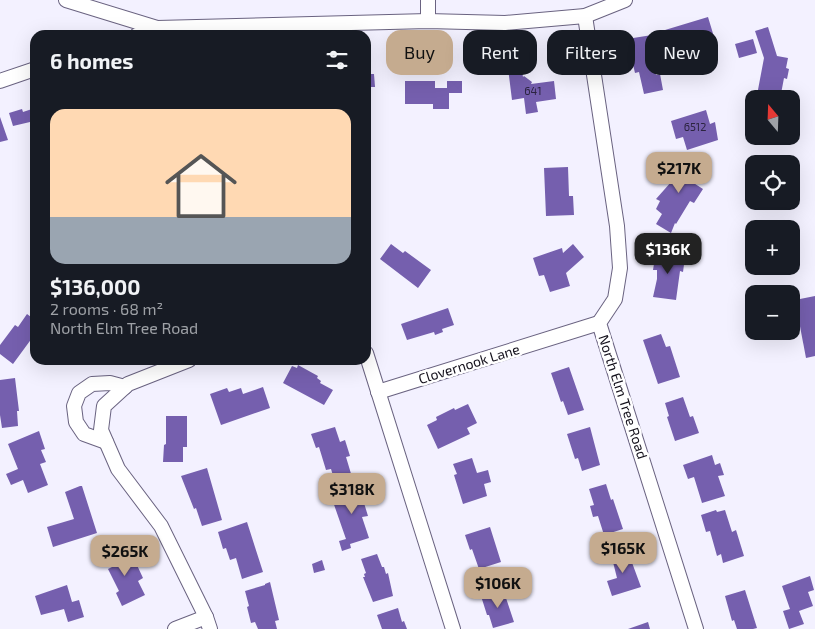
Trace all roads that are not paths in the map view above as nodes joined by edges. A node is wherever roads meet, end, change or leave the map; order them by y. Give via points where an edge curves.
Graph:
1 (66, 0) edge
2 (428, 0) edge
3 (625, 0) edge
4 (585, 16) junction
5 (428, 21) junction
6 (157, 28) junction
7 (151, 30) edge
8 (30, 71) edge
9 (0, 81) edge
10 (599, 323) junction
11 (177, 365) edge
12 (370, 365) edge
13 (125, 387) junction
14 (378, 392) junction
15 (106, 442) junction
16 (208, 623) edge
17 (175, 629) edge
18 (454, 629) edge
19 (696, 629) edge

1 - 6 street
2 - 5 street
3 - 4 street
4 - 5 street via 505,23
4 - 10 street, North Elm Tree Road via 617,226 620,268 615,299
5 - 6 street
6 - 7 street
8 - 9 street
10 - 14 street, Clovernook Lane
10 - 19 street, North Elm Tree Road
11 - 13 street
12 - 14 street
13 - 15 street via 104,406 101,430
13 - 15 street via 110,383 92,384 79,393 74,406 76,422 84,434
14 - 18 street
15 - 16 street via 118,469 161,526
16 - 17 street

